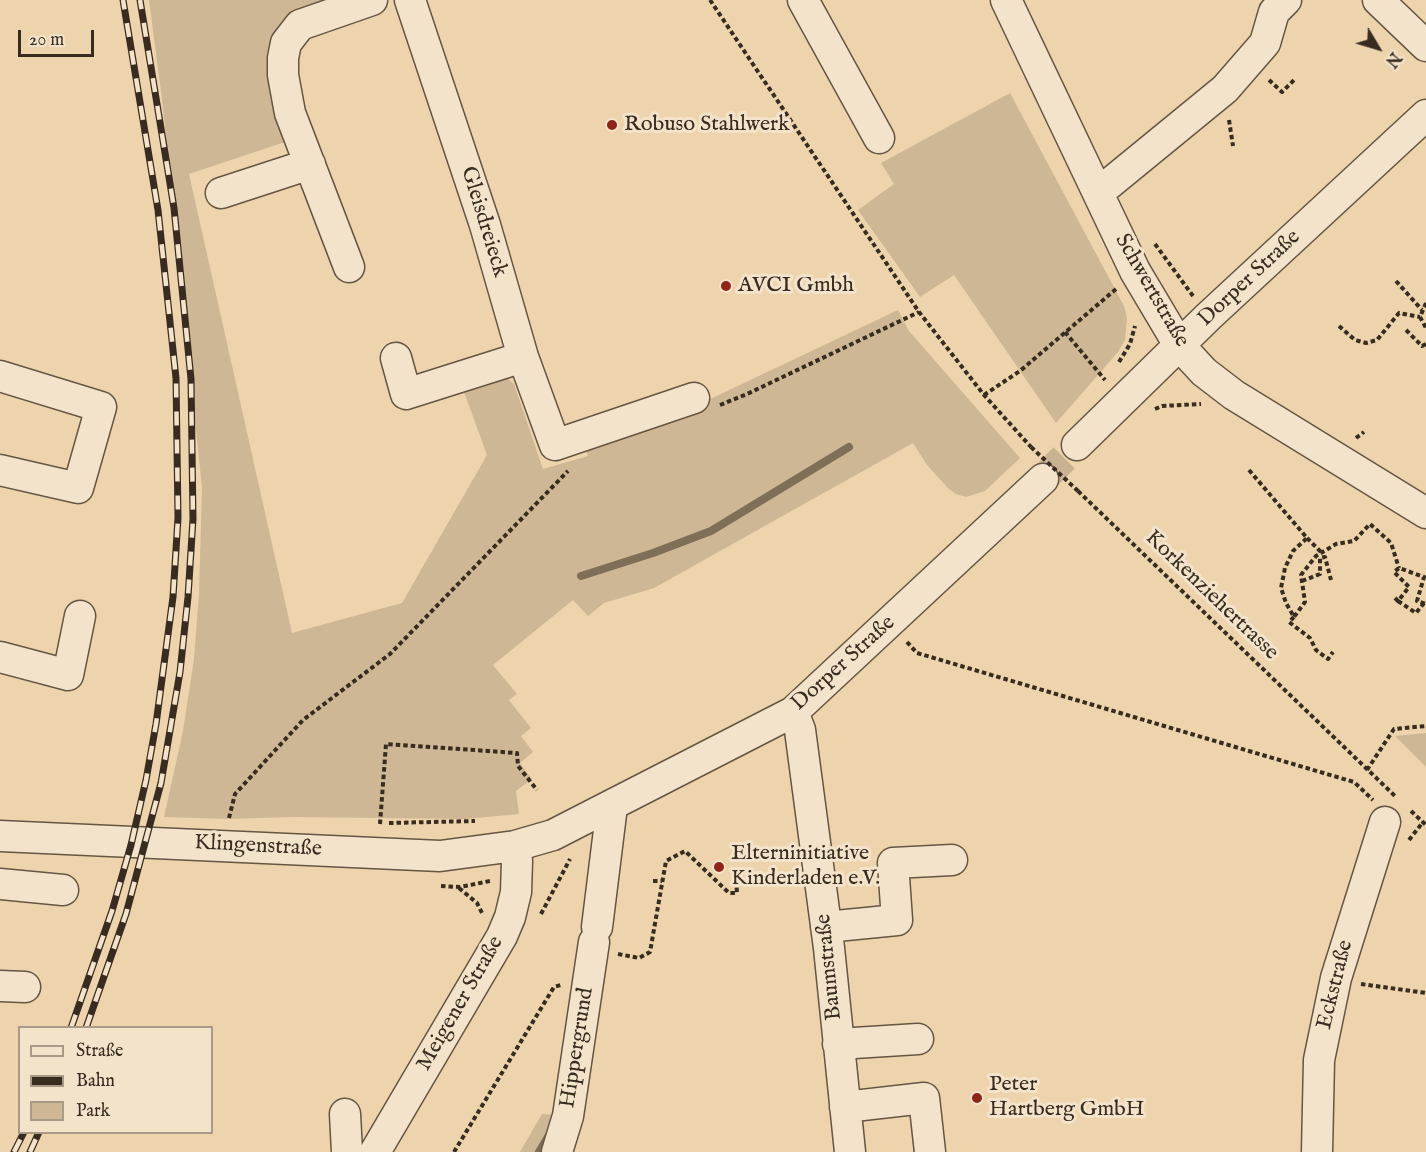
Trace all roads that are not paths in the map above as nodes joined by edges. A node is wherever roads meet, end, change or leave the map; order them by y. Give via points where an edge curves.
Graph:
1 (372, 0) edge
2 (410, 0) edge
3 (803, 0) edge
4 (1006, 0) edge
5 (1286, 0) edge
6 (1378, 0) edge
7 (1426, 46) edge
8 (1426, 116) edge
9 (879, 138) dead end
10 (310, 164) junction
11 (221, 193) dead end
12 (1098, 193) junction
13 (349, 267) dead end
14 (1179, 345) junction
15 (523, 357) junction
16 (396, 358) dead end
17 (0, 376) edge
18 (704, 402) road end
19 (1077, 445) tunnel mouth
20 (0, 470) edge
21 (1043, 479) tunnel mouth
22 (1426, 513) edge
23 (80, 616) dead end
24 (0, 657) edge
25 (793, 712) junction
26 (612, 806) junction
27 (1389, 819) road end
28 (0, 836) edge
29 (514, 846) junction
30 (952, 860) dead end
31 (0, 884) edge
32 (63, 890) dead end
33 (897, 932) dead end
34 (827, 934) junction
35 (918, 1039) dead end
36 (838, 1044) junction
37 (845, 1107) junction
38 (345, 1114) dead end
39 (347, 1152) edge
40 (375, 1152) edge
41 (557, 1152) edge
42 (850, 1152) edge
43 (930, 1152) edge
44 (1317, 1152) edge

1 - 10 street via 300,25 286,43 286,99
2 - 15 street, Gleisdreieck via 485,225
3 - 9 street
4 - 12 street, Schwertstraße
5 - 12 street via 1274,12 1265,43 1225,89
6 - 7 street
8 - 14 street, Dorper Straße
10 - 11 street
10 - 13 street
12 - 14 street, Schwertstraße via 1135,271
14 - 19 street, Dorper Straße
14 - 22 street, Schwertstraße via 1204,372 1234,394
15 - 16 street via 406,394
15 - 18 street, Gleisdreieck via 564,456
17 - 20 street via 101,406 78,488
21 - 25 street, Dorper Straße
23 - 24 street via 68,675
25 - 26 street, Dorper Straße
25 - 34 street, Baumstraße via 800,730
26 - 29 street, Dorper Straße via 553,834
26 - 41 street, Hippergrund via 601,941 568,1116
27 - 44 street, Eckstraße via 1336,978 1319,1059
28 - 29 street, Klingenstraße via 440,856
29 - 40 street, Meigener Straße via 516,892 502,936
30 - 34 street via 893,863 897,920
31 - 32 street
33 - 34 street
34 - 36 street, Baumstraße
35 - 36 street
36 - 37 street, Baumstraße
37 - 42 street, Baumstraße
37 - 43 street via 924,1098
38 - 39 street

